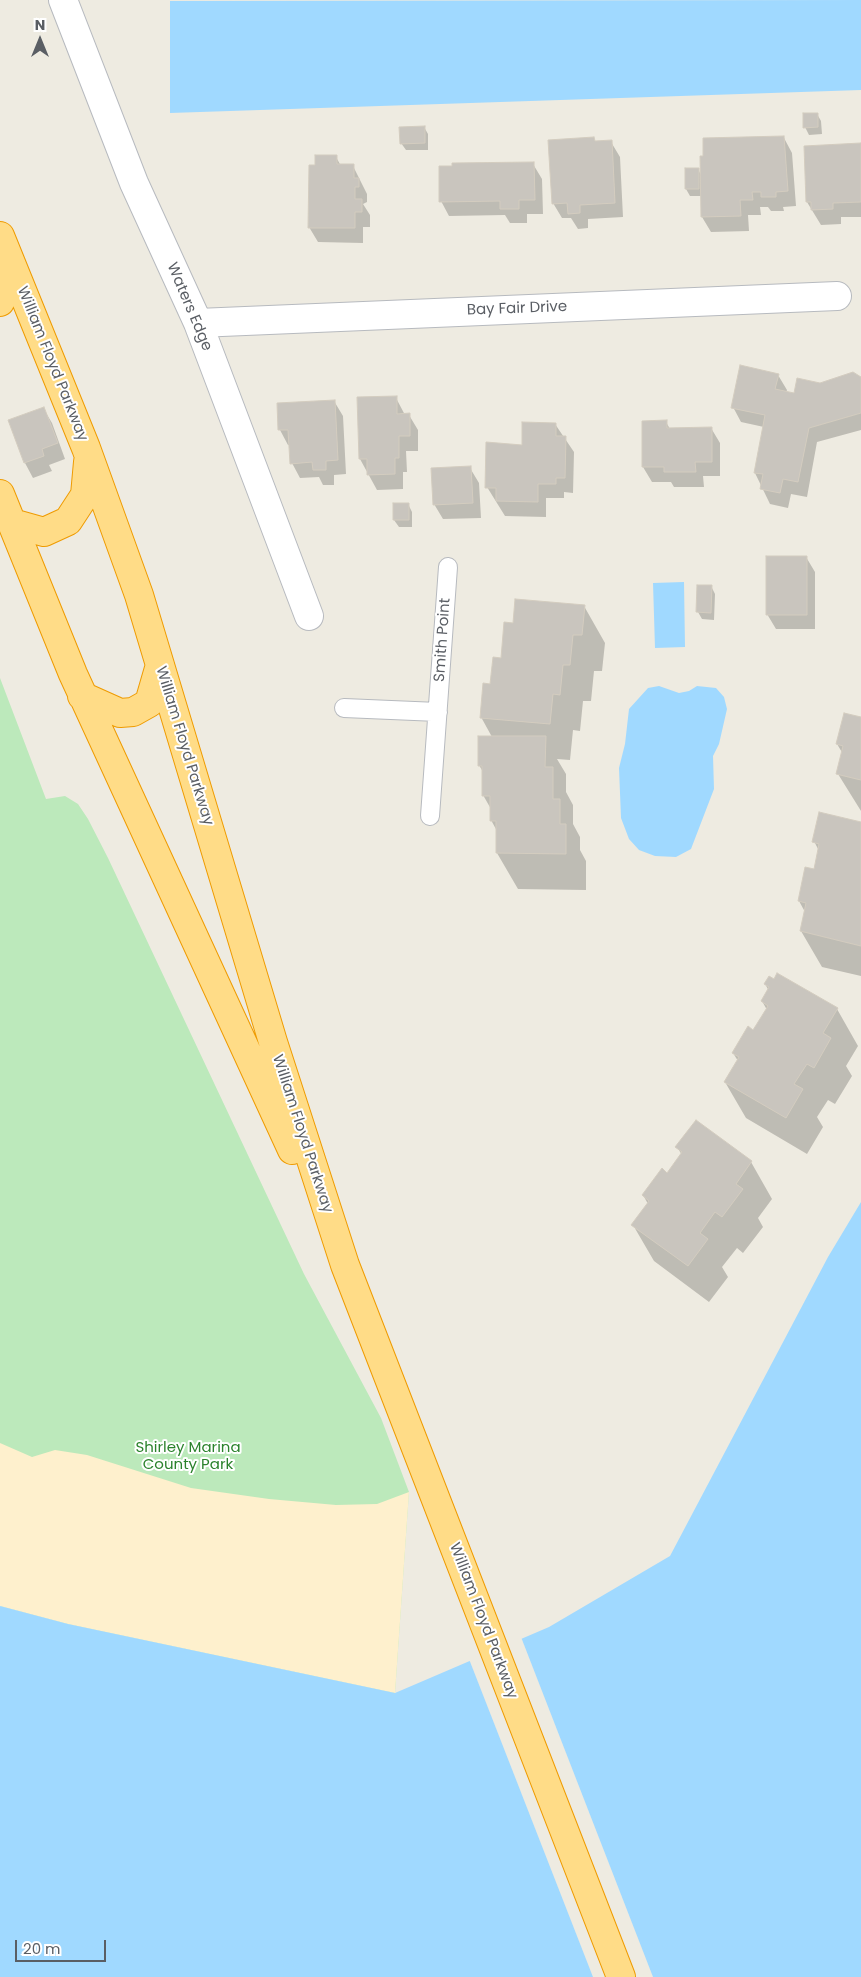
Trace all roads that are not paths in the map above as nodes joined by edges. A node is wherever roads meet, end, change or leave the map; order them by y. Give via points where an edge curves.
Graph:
1 (63, 0) edge
2 (0, 236) edge
3 (14, 271) junction
4 (837, 296) dead end
5 (0, 302) edge
6 (198, 322) junction
7 (88, 456) junction
8 (0, 494) edge
9 (12, 523) junction
10 (448, 567) dead end
11 (309, 616) dead end
12 (160, 665) junction
13 (82, 696) junction
14 (344, 708) dead end
15 (438, 712) junction
16 (430, 816) dead end
17 (345, 1265) junction
18 (621, 1977) edge

1 - 6 street, Waters Edge via 134,183
2 - 3 highway, William Floyd Parkway
3 - 5 highway
3 - 7 highway, William Floyd Parkway
4 - 6 street, Bay Fair Drive
6 - 11 street, Waters Edge
7 - 9 highway via 85,495 68,521 44,532
7 - 12 highway, William Floyd Parkway via 139,595
8 - 9 highway, William Floyd Parkway
9 - 13 highway, William Floyd Parkway
10 - 15 lane, Smith Point
12 - 13 highway via 149,703 133,712 120,713
12 - 17 highway, William Floyd Parkway via 272,1042
13 - 17 highway, William Floyd Parkway
14 - 15 lane
15 - 16 lane, Smith Point
17 - 18 highway, William Floyd Parkway

